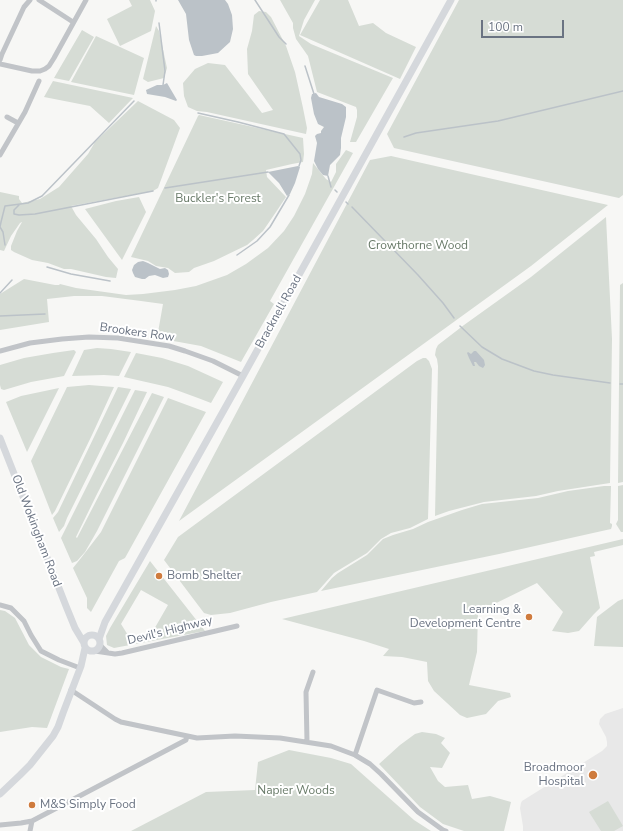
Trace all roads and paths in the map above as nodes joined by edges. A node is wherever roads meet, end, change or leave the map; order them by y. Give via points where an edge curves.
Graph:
1 (30, 0) edge
2 (39, 0) edge
3 (86, 0) edge
4 (451, 0) edge
5 (73, 22) junction
6 (0, 60) edge
7 (0, 64) edge
8 (39, 81) dead end
9 (7, 117) dead end
10 (18, 123) junction
11 (0, 155) edge
12 (0, 351) edge
13 (243, 376) junction
14 (0, 438) edge
15 (0, 605) edge
16 (236, 626) dead end
17 (92, 643) junction
18 (80, 667) junction
19 (313, 672) dead end
20 (71, 690) junction
21 (421, 702) dead end
22 (187, 736) junction
23 (307, 742) junction
24 (354, 755) junction
25 (0, 794) edge
26 (32, 821) junction
27 (0, 825) edge
28 (30, 831) edge
29 (446, 831) edge

1 - 6 street
2 - 5 street
3 - 5 street
4 - 13 main road, Bracknell Road
5 - 7 street via 54,58 45,69 32,71
8 - 10 street
9 - 10 street
10 - 11 street
12 - 13 street, Brookers Row via 48,340 118,338 169,346
13 - 17 main road, Bracknell Road
14 - 17 main road, Old Wokingham Road via 73,623
15 - 18 street via 11,608 24,622 42,651
16 - 17 street, Devil's Highway via 115,654 108,653
17 - 18 main road
18 - 20 main road
19 - 23 street via 306,692
20 - 22 street via 120,722
20 - 25 main road via 53,736 30,765
21 - 24 street via 414,703 377,690
22 - 23 street via 269,737
22 - 26 street via 186,740
23 - 24 street via 331,746
24 - 29 street via 370,764 418,812
26 - 27 street
26 - 28 street

